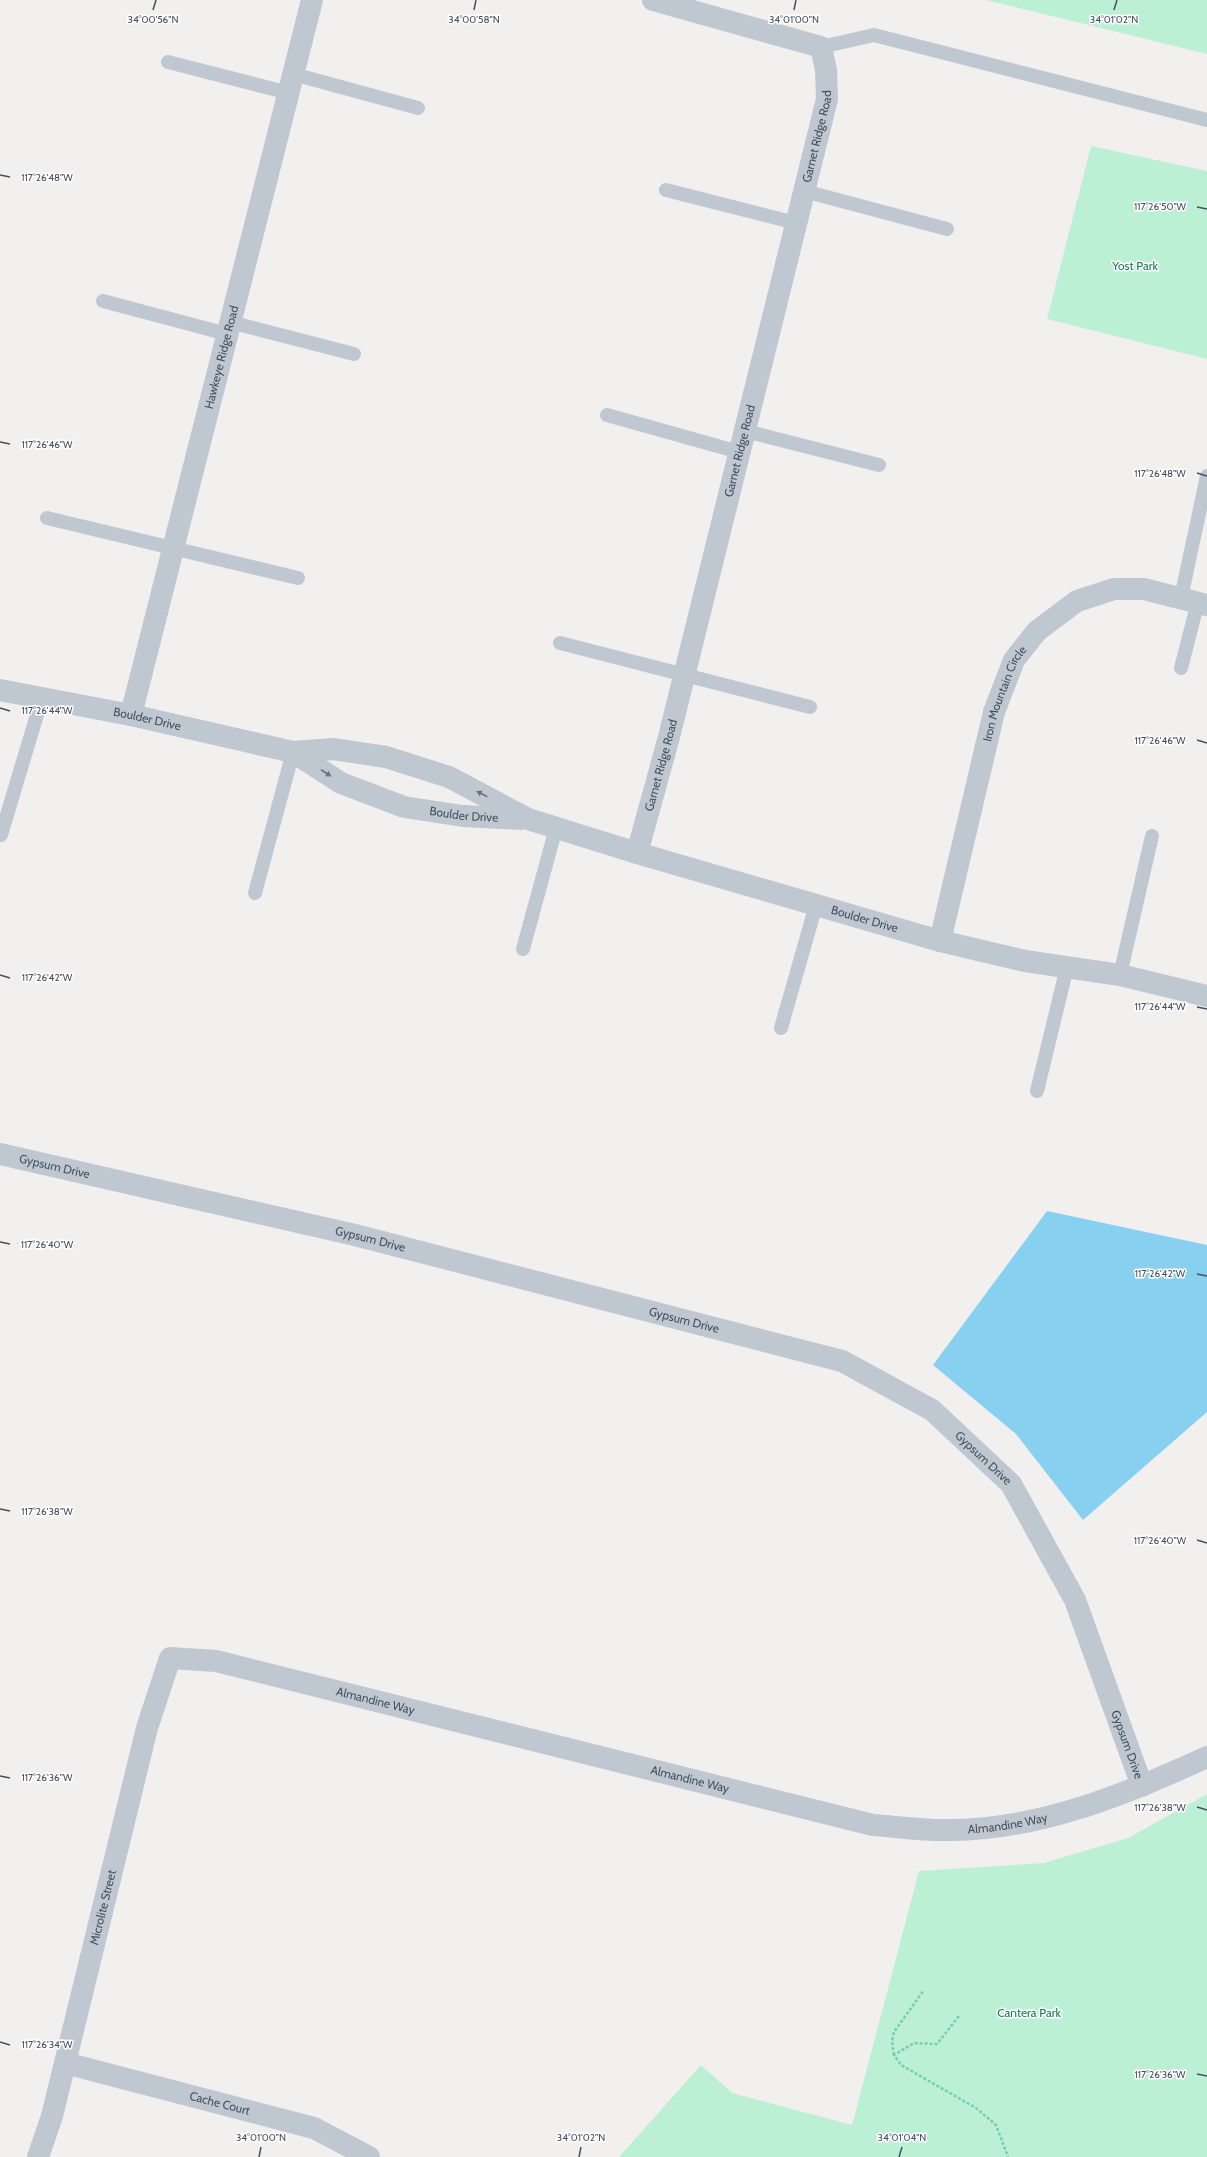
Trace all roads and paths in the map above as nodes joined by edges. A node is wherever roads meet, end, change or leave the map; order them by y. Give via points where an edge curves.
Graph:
1 (312, 0) edge
2 (653, 0) edge
3 (821, 47) junction
4 (168, 62) dead end
5 (291, 83) junction
6 (418, 108) dead end
7 (1207, 120) edge
8 (666, 190) dead end
9 (804, 191) junction
10 (796, 223) junction
11 (947, 229) dead end
12 (103, 301) dead end
13 (229, 328) junction
14 (354, 354) dead end
15 (607, 415) dead end
16 (744, 431) junction
17 (739, 452) junction
18 (878, 465) dead end
19 (1207, 476) edge
20 (47, 518) dead end
21 (173, 547) junction
22 (298, 578) dead end
23 (1195, 602) edge
24 (560, 643) dead end
25 (1182, 668) dead end
26 (684, 675) junction
27 (0, 690) edge
28 (42, 698) junction
29 (810, 707) dead end
30 (131, 715) junction
31 (293, 752) junction
32 (528, 819) junction
33 (556, 828) junction
34 (1, 835) dead end
35 (1152, 836) dead end
36 (637, 853) junction
37 (255, 893) dead end
38 (816, 905) junction
39 (940, 941) junction
40 (522, 949) dead end
41 (1067, 968) junction
42 (1120, 975) junction
43 (1207, 996) edge
44 (781, 1028) dead end
45 (1037, 1092) dead end
46 (0, 1154) edge
47 (170, 1658) joint
48 (1207, 1757) edge
49 (1142, 1786) junction
50 (924, 1990) dead end
51 (959, 2016) dead end
52 (894, 2055) junction
53 (65, 2063) junction
54 (38, 2157) edge
55 (369, 2157) edge
56 (1008, 2157) edge

1 - 5 street, Hawkeye Ridge Road
2 - 3 street
3 - 7 lane via 874,35
3 - 9 street, Garnet Ridge Road via 826,70 827,99
4 - 5 lane
5 - 6 lane
5 - 13 street, Hawkeye Ridge Road
8 - 10 lane
9 - 10 street, Garnet Ridge Road
9 - 11 lane
10 - 16 street, Garnet Ridge Road
12 - 13 lane
13 - 14 lane
13 - 21 street, Hawkeye Ridge Road
15 - 17 lane
16 - 17 street, Garnet Ridge Road
16 - 18 lane
17 - 26 street, Garnet Ridge Road
19 - 23 lane
20 - 21 lane
21 - 22 lane
21 - 30 street, Hawkeye Ridge Road
23 - 25 lane
23 - 39 street, Iron Mountain Circle via 1144,589 1114,589 1077,601 1037,631 1014,660 994,712
24 - 26 lane
26 - 29 lane
26 - 36 street, Garnet Ridge Road
27 - 28 street, Boulder Drive
28 - 30 street, Boulder Drive
28 - 34 lane
30 - 31 street, Boulder Drive
32 -> 31 street, Boulder Drive via 449,777 386,757 332,749
31 -> 32 street, Boulder Drive via 341,783 404,808 463,816
31 - 37 lane
32 - 33 street, Boulder Drive
33 - 36 street, Boulder Drive
33 - 40 lane
35 - 42 lane
36 - 38 street, Boulder Drive
38 - 39 street, Boulder Drive
38 - 44 lane
39 - 41 street, Boulder Drive
41 - 42 street, Boulder Drive
41 - 45 lane
42 - 43 street, Boulder Drive
46 - 49 street, Gypsum Drive via 355,1235 842,1361 932,1410 1011,1484 1075,1600
47 - 49 street, Almandine Way via 216,1661 873,1825 952,1830 994,1828 1098,1803
47 - 53 street, Microlite Street via 147,1728
48 - 49 street, Almandine Way
50 - 52 path via 894,2032
51 - 52 path via 937,2044 914,2043
52 - 56 path via 901,2065 976,2108 996,2125
53 - 54 street, Microlite Street via 52,2116
53 - 55 street, Cache Court via 314,2128

